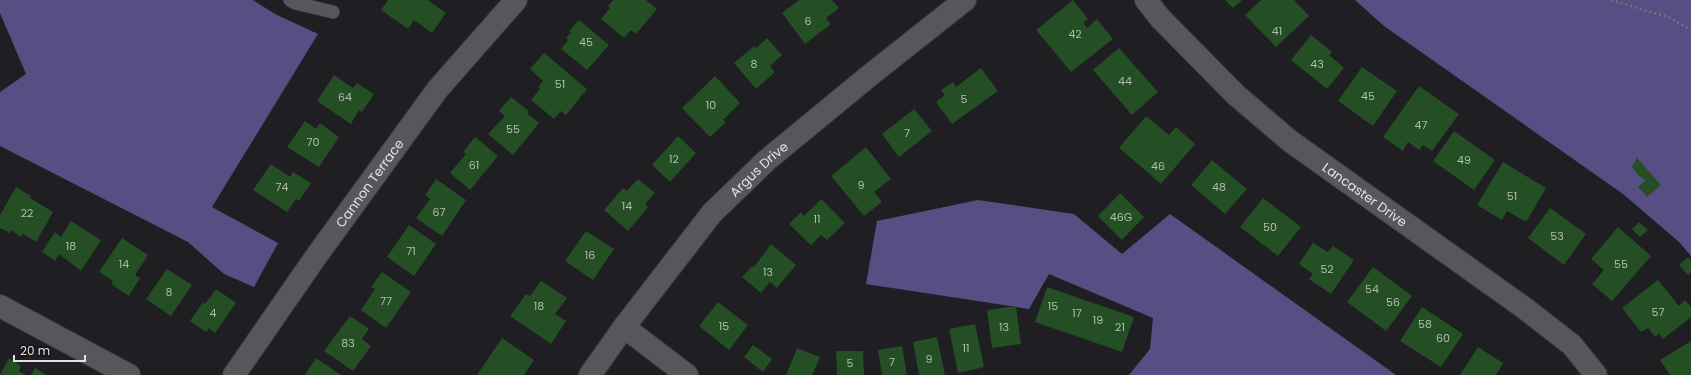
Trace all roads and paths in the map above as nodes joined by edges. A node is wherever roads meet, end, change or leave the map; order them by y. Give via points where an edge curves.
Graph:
1 (290, 0) edge
2 (516, 0) edge
3 (965, 0) edge
4 (1146, 0) edge
5 (1611, 0) edge
6 (333, 12) dead end
7 (1691, 30) edge
8 (0, 306) edge
9 (624, 327) junction
10 (129, 375) edge
11 (234, 375) edge
12 (590, 375) edge
13 (688, 375) edge
14 (1596, 375) edge

1 - 6 lane
2 - 11 street, Cannon Terrace via 437,90
3 - 9 street, Argus Drive via 767,160 712,213
4 - 14 street, Lancaster Drive via 1160,18 1236,95 1290,141 1523,307 1572,345
5 - 7 path via 1668,17
8 - 10 street
9 - 12 street, Argus Drive
9 - 13 street

